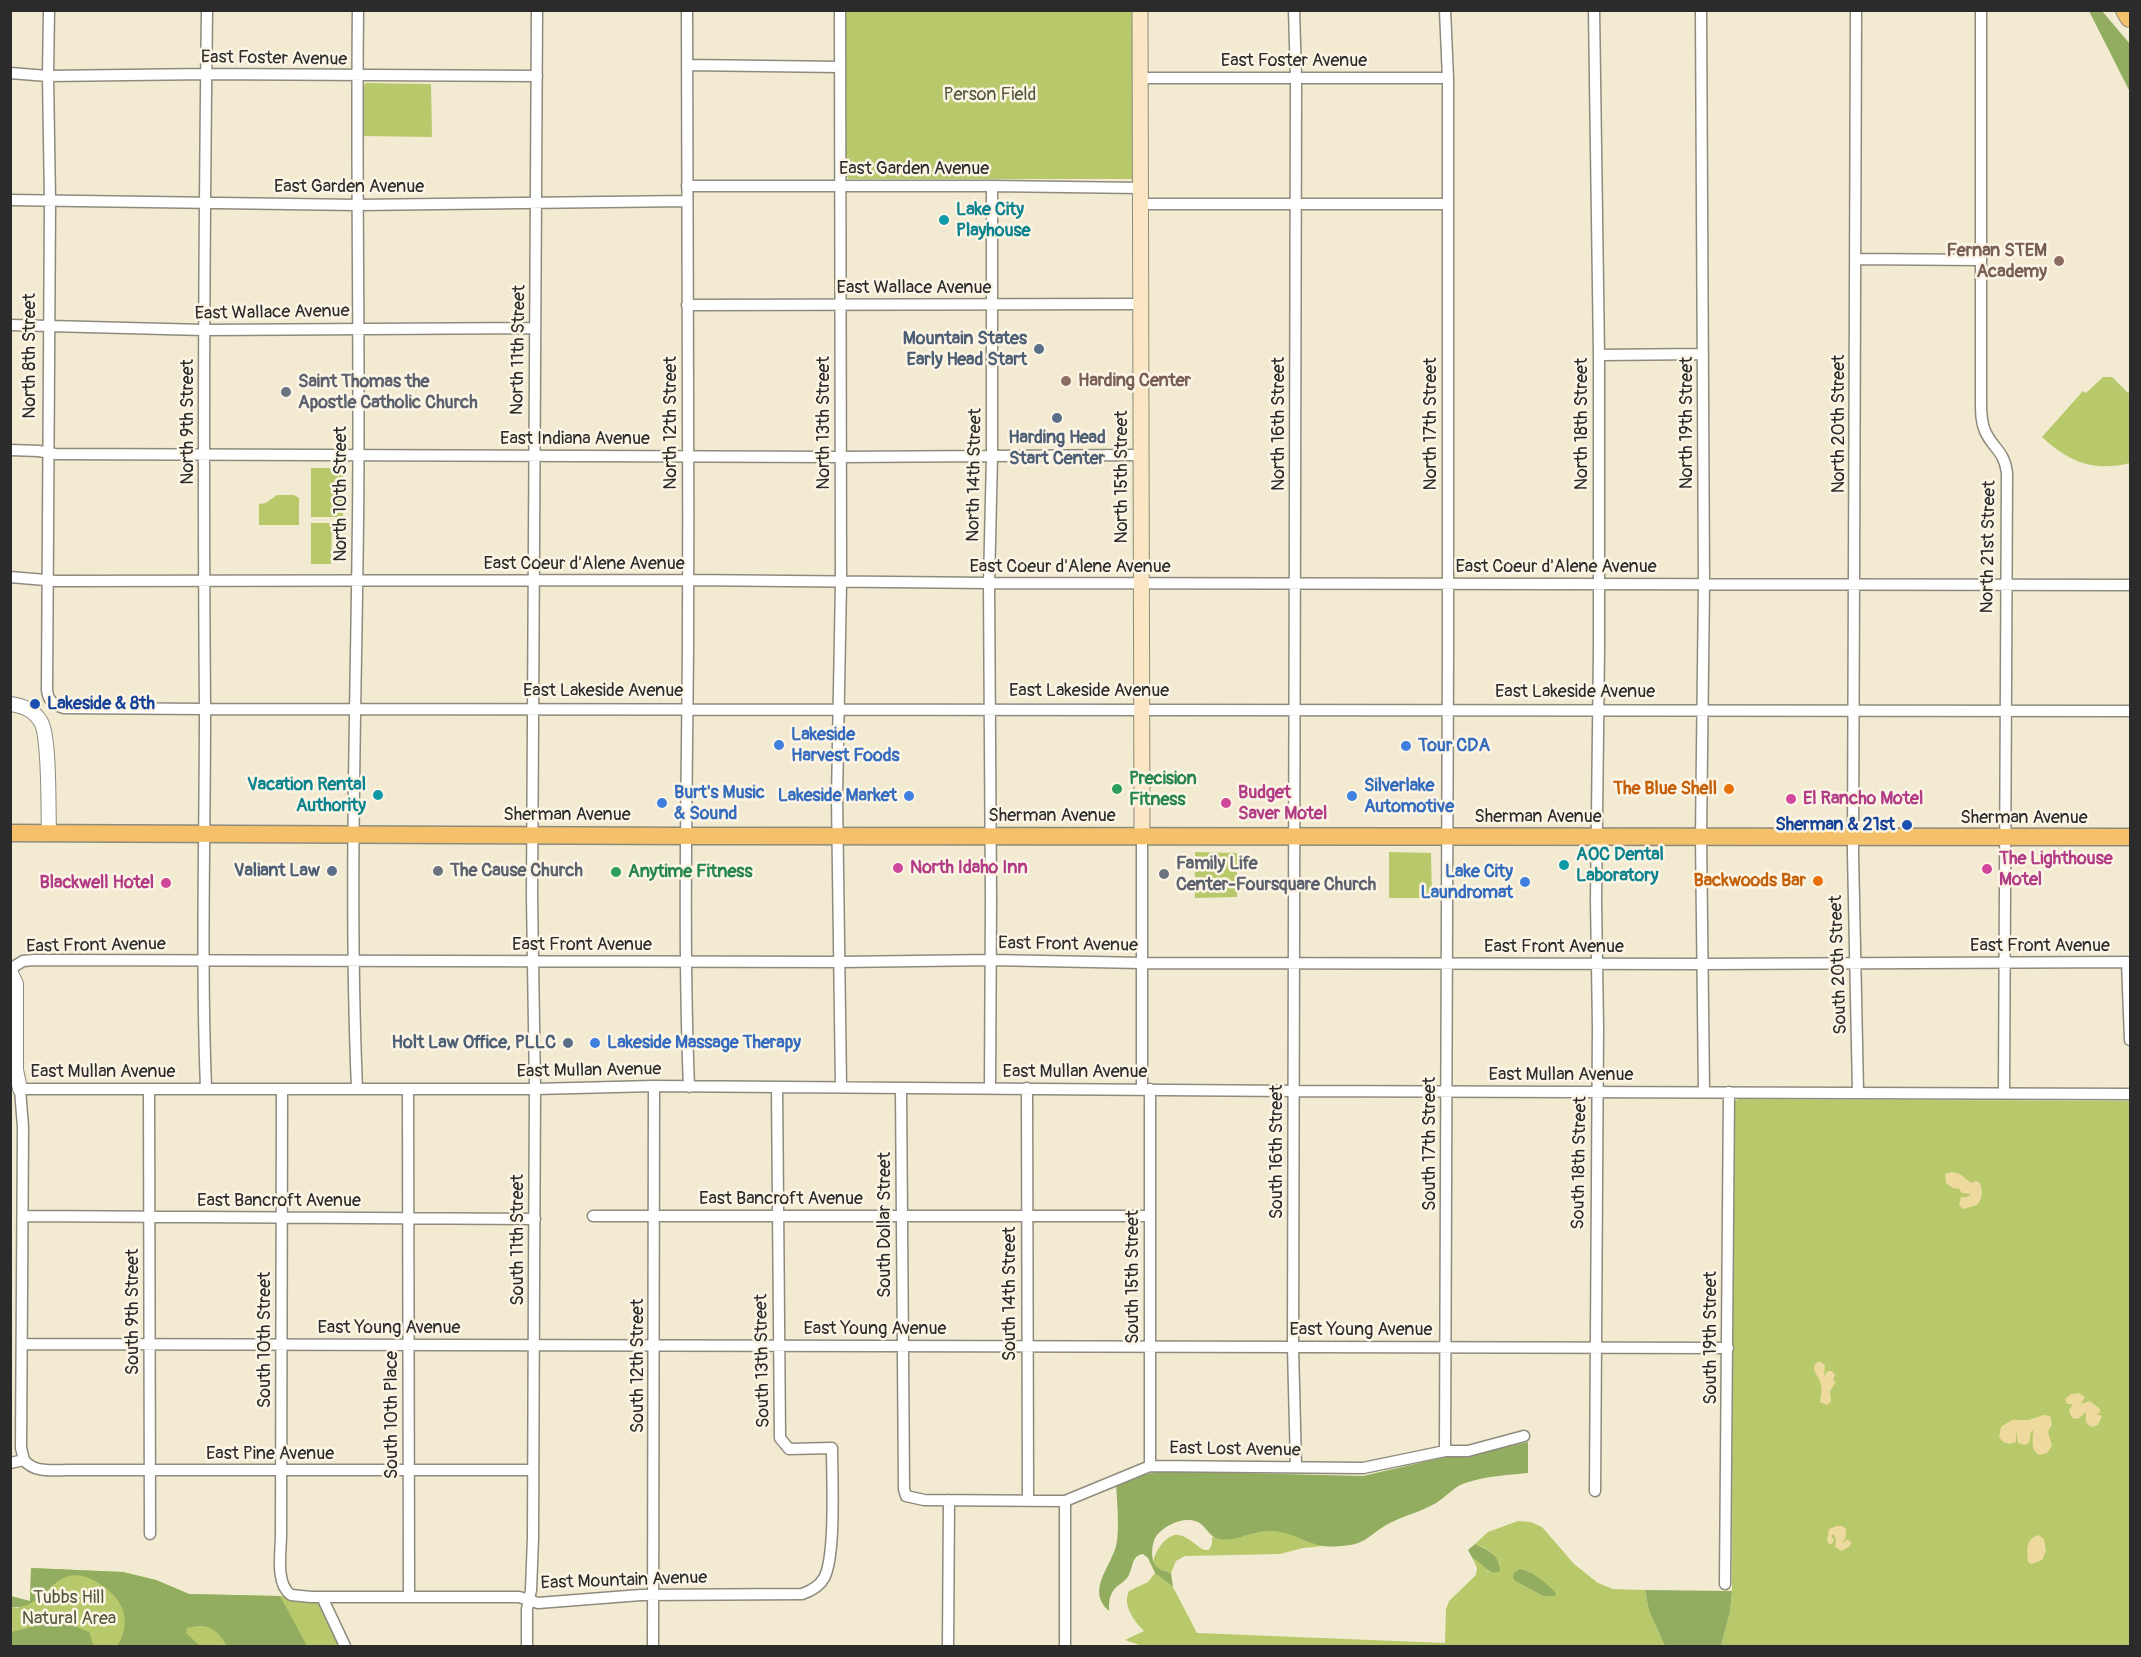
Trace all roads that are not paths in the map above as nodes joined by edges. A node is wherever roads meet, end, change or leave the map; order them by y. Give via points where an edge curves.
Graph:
1 (49, 10) edge
2 (207, 10) edge
3 (358, 10) edge
4 (537, 10) edge
5 (687, 10) edge
6 (840, 10) edge
7 (1140, 10) edge
8 (1294, 10) edge
9 (1446, 10) edge
10 (1594, 10) edge
11 (1701, 10) edge
12 (1856, 10) edge
13 (1981, 10) edge
14 (2126, 10) edge
15 (2130, 17) edge
16 (687, 65) junction
17 (840, 67) junction
18 (10, 73) edge
19 (206, 74) junction
20 (48, 75) junction
21 (357, 76) junction
22 (537, 76) junction
23 (1140, 78) junction
24 (1296, 78) junction
25 (1448, 78) junction
26 (687, 186) junction
27 (841, 186) junction
28 (992, 186) junction
29 (1140, 188) junction
30 (10, 200) edge
31 (50, 201) junction
32 (687, 201) junction
33 (204, 202) junction
34 (537, 203) junction
35 (1140, 204) junction
36 (1296, 204) junction
37 (1448, 204) junction
38 (357, 205) junction
39 (1856, 259) junction
40 (1980, 260) junction
41 (841, 304) junction
42 (1141, 304) junction
43 (687, 305) junction
44 (992, 305) junction
45 (10, 325) edge
46 (48, 326) junction
47 (358, 328) junction
48 (535, 328) junction
49 (204, 330) junction
50 (1703, 354) junction
51 (1599, 355) junction
52 (10, 450) edge
53 (48, 452) junction
54 (204, 454) junction
55 (358, 455) junction
56 (535, 455) junction
57 (687, 455) junction
58 (1140, 455) junction
59 (992, 456) junction
60 (840, 457) junction
61 (10, 577) edge
62 (48, 579) junction
63 (357, 580) junction
64 (688, 580) junction
65 (535, 581) junction
66 (204, 582) junction
67 (841, 582) junction
68 (989, 583) junction
69 (1142, 583) junction
70 (1294, 583) junction
71 (1448, 584) junction
72 (1599, 584) junction
73 (1704, 584) junction
74 (1855, 584) junction
75 (2005, 585) junction
76 (2130, 585) edge
77 (51, 701) joint
78 (10, 704) edge
79 (355, 708) junction
80 (534, 708) junction
81 (204, 709) junction
82 (686, 709) junction
83 (838, 709) junction
84 (989, 709) junction
85 (1294, 709) junction
86 (1141, 710) junction
87 (1448, 710) junction
88 (1703, 710) junction
89 (1599, 711) junction
90 (2005, 711) junction
91 (2130, 711) edge
92 (1855, 712) junction
93 (10, 832) edge
94 (49, 834) junction
95 (204, 834) junction
96 (533, 834) junction
97 (354, 835) junction
98 (1142, 835) junction
99 (686, 836) junction
100 (838, 836) junction
101 (989, 836) junction
102 (1701, 836) junction
103 (1294, 837) junction
104 (1446, 837) junction
105 (1596, 837) junction
106 (2130, 837) edge
107 (1853, 838) junction
108 (2005, 838) junction
109 (355, 960) junction
110 (991, 960) junction
111 (686, 961) junction
112 (202, 962) junction
113 (533, 962) junction
114 (840, 962) junction
115 (1446, 962) junction
116 (1142, 963) junction
117 (1294, 963) junction
118 (1856, 963) junction
119 (2004, 963) junction
120 (1596, 964) junction
121 (1703, 964) junction
122 (10, 970) edge
123 (2130, 1040) edge
124 (654, 1086) junction
125 (690, 1087) junction
126 (777, 1087) junction
127 (841, 1087) junction
128 (206, 1088) junction
129 (901, 1088) junction
130 (990, 1088) junction
131 (1027, 1088) junction
132 (20, 1089) junction
133 (149, 1089) junction
134 (282, 1089) junction
135 (357, 1089) junction
136 (408, 1089) junction
137 (535, 1089) junction
138 (1146, 1089) junction
139 (1294, 1091) junction
140 (1446, 1091) junction
141 (1597, 1091) junction
142 (1704, 1092) junction
143 (1729, 1092) junction
144 (1858, 1092) junction
145 (2004, 1093) junction
146 (2130, 1094) edge
147 (23, 1216) junction
148 (593, 1216) dead end
149 (654, 1216) junction
150 (779, 1216) junction
151 (901, 1216) junction
152 (1026, 1216) junction
153 (1150, 1216) junction
154 (149, 1218) junction
155 (282, 1218) junction
156 (409, 1218) junction
157 (535, 1220) junction
158 (22, 1344) junction
159 (282, 1344) junction
160 (150, 1345) junction
161 (409, 1345) junction
162 (534, 1345) junction
163 (655, 1345) junction
164 (778, 1346) junction
165 (903, 1346) junction
166 (1027, 1346) junction
167 (1150, 1346) junction
168 (1293, 1347) junction
169 (1445, 1347) junction
170 (1595, 1348) junction
171 (1728, 1348) junction
172 (1524, 1436) dead end
173 (1445, 1451) junction
174 (24, 1460) junction
175 (10, 1463) edge
176 (1150, 1466) junction
177 (1296, 1467) junction
178 (150, 1470) junction
179 (533, 1470) junction
180 (281, 1471) junction
181 (408, 1471) junction
182 (1595, 1491) dead end
183 (1028, 1499) junction
184 (949, 1500) junction
185 (1065, 1501) junction
186 (150, 1534) dead end
187 (1725, 1584) dead end
188 (820, 1585) joint
189 (286, 1591) joint
190 (654, 1594) junction
191 (322, 1597) junction
192 (409, 1597) junction
193 (529, 1600) junction
194 (345, 1647) edge
195 (527, 1647) edge
196 (653, 1647) edge
197 (948, 1647) edge
198 (1065, 1647) edge

1 - 20 street, North 8th Street
2 - 19 street, North 9th Street
3 - 21 street, North 10th Street
4 - 22 street, North 11th Street
5 - 16 street, North 12th Street
6 - 17 street, North 13th Street
7 - 23 main road, North 15th Street
8 - 24 street, North 16th Street
9 - 25 street, North 17th Street
10 - 51 street, North 18th Street
11 - 50 street, North 19th Street
12 - 39 street, North 20th Street
13 - 40 street, North 21st Street
14 - 15 highway
16 - 17 street
16 - 26 street, North 12th Street
17 - 27 street, North 13th Street
18 - 20 street, East Foster Avenue
19 - 20 street, East Foster Avenue
19 - 21 street, East Foster Avenue
19 - 33 street, North 9th Street
20 - 31 street, North 8th Street
21 - 22 street, East Foster Avenue
21 - 38 street, North 10th Street
22 - 34 street, North 11th Street
23 - 24 street, East Foster Avenue
23 - 29 main road, North 15th Street
24 - 25 street, East Foster Avenue
24 - 36 street, North 16th Street
25 - 37 street, North 17th Street
26 - 27 street, East Garden Avenue
26 - 32 street, North 12th Street
27 - 28 street, East Garden Avenue
27 - 41 street, North 13th Street
28 - 29 street, East Garden Avenue
28 - 44 street, North 14th Street
29 - 35 main road, North 15th Street
30 - 31 street, East Garden Avenue
31 - 33 street, East Garden Avenue
31 - 46 street, North 8th Street
32 - 34 street, East Garden Avenue
32 - 43 street, North 12th Street
33 - 38 street, East Garden Avenue
33 - 49 street, North 9th Street
34 - 38 street, East Garden Avenue
34 - 48 street, North 11th Street
35 - 36 street
35 - 42 main road, North 15th Street
36 - 37 street
36 - 70 street, North 16th Street
37 - 71 street, North 17th Street
38 - 47 street, North 10th Street
39 - 40 street
39 - 74 street, North 20th Street
40 - 75 street, North 21st Street via 1982,416 1984,429 2005,461
41 - 43 street, East Wallace Avenue
41 - 44 street, East Wallace Avenue
41 - 60 street, North 13th Street
42 - 44 street, East Wallace Avenue
42 - 58 main road, North 15th Street
43 - 57 street, North 12th Street
44 - 59 street, North 14th Street
45 - 46 street, East Wallace Avenue
46 - 49 street, East Wallace Avenue
46 - 53 street, North 8th Street
47 - 48 street, East Wallace Avenue
47 - 49 street, East Wallace Avenue
47 - 55 street, North 10th Street
48 - 56 street, North 11th Street
49 - 54 street, North 9th Street
50 - 51 street
50 - 73 street, North 19th Street
51 - 72 street, North 18th Street
52 - 53 street, East Indiana Avenue
53 - 54 street, East Indiana Avenue
53 - 62 street, North 8th Street
54 - 55 street, East Indiana Avenue
54 - 66 street, North 9th Street
55 - 56 street, East Indiana Avenue
55 - 63 street, North 10th Street
56 - 57 street, East Indiana Avenue
56 - 65 street, North 11th Street
57 - 60 street, East Indiana Avenue
57 - 64 street, North 12th Street
58 - 59 street, East Indiana Avenue
58 - 69 main road, North 15th Street
59 - 60 street, East Indiana Avenue
59 - 68 street, North 14th Street
60 - 67 street, North 13th Street
61 - 62 street, East Coeur d'Alene Avenue
62 - 66 street, East Coeur d'Alene Avenue
62 - 77 street, North 8th Street via 46,690
63 - 65 street, East Coeur d'Alene Avenue
63 - 66 street, East Coeur d'Alene Avenue
63 - 79 street, North 10th Street
64 - 65 street, East Coeur d'Alene Avenue
64 - 67 street, East Coeur d'Alene Avenue
64 - 82 street, North 12th Street
65 - 80 street, North 11th Street
66 - 81 street, North 9th Street
67 - 68 street, East Coeur d'Alene Avenue
67 - 83 street, North 13th Street
68 - 69 street, East Coeur d'Alene Avenue
68 - 84 street, North 14th Street
69 - 70 street, East Coeur d'Alene Avenue
69 - 86 main road, North 15th Street
70 - 71 street, East Coeur d'Alene Avenue
70 - 85 street, North 16th Street
71 - 72 street, East Coeur d'Alene Avenue
71 - 87 street, North 17th Street
72 - 73 street, East Coeur d'Alene Avenue
72 - 89 street, North 18th Street
73 - 74 street, East Coeur d'Alene Avenue
73 - 88 street, North 19th Street
74 - 75 street, East Coeur d'Alene Avenue
74 - 92 street, North 20th Street
75 - 76 street, East Coeur d'Alene Avenue
75 - 90 street, North 21st Street
77 - 81 street, East Lakeside Avenue via 64,708
78 - 94 street via 27,708 42,723
79 - 80 street, East Lakeside Avenue
79 - 81 street, East Lakeside Avenue
79 - 97 street, North 10th Street
80 - 82 street, East Lakeside Avenue
80 - 96 street, North 11th Street
81 - 95 street, North 9th Street
82 - 83 street, East Lakeside Avenue
82 - 99 street, North 12th Street
83 - 84 street, East Lakeside Avenue
83 - 100 street, North 13th Street
84 - 86 street, East Lakeside Avenue
84 - 101 street, North 14th Street
85 - 86 street, East Lakeside Avenue
85 - 87 street, East Lakeside Avenue
85 - 103 street, North 16th Street
86 - 98 main road, North 15th Street
87 - 89 street, East Lakeside Avenue
87 - 104 street, North 17th Street
88 - 89 street, East Lakeside Avenue
88 - 92 street, East Lakeside Avenue
88 - 102 street, North 19th Street
89 - 105 street, North 18th Street
90 - 91 street, East Lakeside Avenue
90 - 92 street, East Lakeside Avenue
90 - 108 street, North 21st Street
92 - 107 street, North 20th Street
93 - 94 main road, Sherman Avenue
94 - 95 main road, Sherman Avenue
95 - 97 main road, Sherman Avenue
95 - 112 street
96 - 97 main road, Sherman Avenue
96 - 99 main road, Sherman Avenue
96 - 113 street, South 11th Street
97 - 109 street
98 - 101 main road, Sherman Avenue
98 - 103 main road, Sherman Avenue
98 - 116 street, South 15th Street
99 - 100 main road, Sherman Avenue
99 - 111 street
100 - 101 main road, Sherman Avenue
100 - 114 street
101 - 110 street
102 - 105 main road, Sherman Avenue
102 - 107 main road, Sherman Avenue
102 - 121 street
103 - 104 main road, Sherman Avenue
103 - 117 street, South 16th Street
104 - 105 main road, Sherman Avenue
104 - 115 street, South 17th Street
105 - 120 street, South 18th Street
106 - 108 main road, Sherman Avenue
107 - 108 main road, Sherman Avenue
107 - 118 street, South 20th Street
108 - 119 street, North 21st Street
109 - 112 street, East Front Avenue
109 - 113 street, East Front Avenue
109 - 135 street
110 - 114 street, East Front Avenue
110 - 116 street, East Front Avenue
110 - 130 street
111 - 113 street, East Front Avenue
111 - 114 street, East Front Avenue
111 - 125 street
112 - 122 street, East Front Avenue via 29,960
112 - 128 street
113 - 137 street, South 11th Street
114 - 127 street
115 - 117 street, East Front Avenue
115 - 120 street, East Front Avenue
115 - 140 street, South 17th Street
116 - 117 street, East Front Avenue
116 - 138 street, South 15th Street
117 - 139 street, South 16th Street
118 - 119 street, East Front Avenue
118 - 121 street, East Front Avenue
118 - 144 street, South 20th Street
119 - 123 street, East Front Avenue via 2127,962
119 - 145 street, North 21st Street
120 - 121 street, East Front Avenue
120 - 141 street, South 18th Street
121 - 142 street
122 - 132 street via 16,984 16,1070
124 - 125 street, East Mullan Avenue
124 - 137 street, East Mullan Avenue
124 - 149 street, South 12th Street
125 - 126 street, East Mullan Avenue
126 - 127 street, East Mullan Avenue
126 - 150 street, South 13th Street
127 - 129 street, East Mullan Avenue
128 - 133 street, East Mullan Avenue
128 - 134 street, East Mullan Avenue
129 - 130 street, East Mullan Avenue
129 - 151 street, South Dollar Street
130 - 131 street, East Mullan Avenue
131 - 138 street, East Mullan Avenue
131 - 152 street, South 14th Street
132 - 133 street, East Mullan Avenue
132 - 147 street
133 - 154 street, South 9th Street
134 - 135 street, East Mullan Avenue
134 - 155 street, South 10th Street
135 - 136 street, East Mullan Avenue
136 - 137 street, East Mullan Avenue
136 - 156 street, South 10th Place
137 - 157 street, South 11th Street
138 - 139 street, East Mullan Avenue
138 - 153 street, South 15th Street
139 - 140 street, East Mullan Avenue
139 - 168 street, South 16th Street
140 - 141 street, East Mullan Avenue
140 - 169 street, South 17th Street
141 - 142 street, East Mullan Avenue
141 - 170 street, South 18th Street
142 - 143 street, East Mullan Avenue
143 - 144 street, East Mullan Avenue
143 - 171 street, South 19th Street
144 - 145 street, East Mullan Avenue
145 - 146 street, East Mullan Avenue
147 - 154 street, East Bancroft Avenue
147 - 158 street
148 - 149 street, East Bancroft Avenue
149 - 150 street, East Bancroft Avenue
149 - 163 street, South 12th Street
150 - 151 street, East Bancroft Avenue
150 - 164 street, South 13th Street
151 - 152 street, East Bancroft Avenue
151 - 165 street, South Dollar Street
152 - 153 street, East Bancroft Avenue
152 - 166 street, South 14th Street
153 - 167 street, South 15th Street
154 - 155 street, East Bancroft Avenue
154 - 160 street, South 9th Street
155 - 156 street, East Bancroft Avenue
155 - 159 street, South 10th Street
156 - 157 street, East Bancroft Avenue
156 - 161 street, South 10th Place
157 - 162 street, South 11th Street
158 - 160 street, East Young Avenue
158 - 174 street
159 - 160 street, East Young Avenue
159 - 161 street, East Young Avenue
159 - 180 street, South 10th Street
160 - 178 street, South 9th Street
161 - 162 street, East Young Avenue
161 - 181 street, South 10th Place
162 - 163 street, East Young Avenue
162 - 179 street, South 11th Street
163 - 164 street, East Young Avenue
163 - 190 street, South 12th Street
164 - 165 street, East Young Avenue
164 - 188 street, South 13th Street via 780,1438 789,1449 832,1448 830,1557
165 - 166 street, East Young Avenue
165 - 184 street, South Dollar Street via 903,1489 908,1497
166 - 167 street, East Young Avenue
166 - 183 street, South 14th Street
167 - 168 street, East Young Avenue
167 - 176 street, South 15th Street
168 - 169 street, East Young Avenue
168 - 177 street, South 16th Street
169 - 170 street, East Young Avenue
169 - 173 street, South 17th Street
170 - 171 street, East Young Avenue
170 - 182 street, South 18th Street
171 - 187 street, South 19th Street
172 - 173 street, East Lost Avenue via 1468,1451
173 - 177 street, East Lost Avenue via 1363,1468
174 - 175 street
174 - 178 street, East Pine Avenue via 39,1469
176 - 177 street, East Lost Avenue
176 - 185 street, East Lost Avenue
178 - 180 street, East Pine Avenue
178 - 186 street, South 9th Street
179 - 181 street, East Pine Avenue
179 - 193 street, South 11th Street
180 - 181 street, East Pine Avenue
180 - 189 street, South 10th Street via 281,1578
181 - 192 street, South 10th Place
183 - 184 street, East Lost Avenue
183 - 185 street, East Lost Avenue
184 - 197 street
185 - 198 street
188 - 190 street, East Mountain Avenue via 802,1594
189 - 191 street, East Mountain Avenue via 295,1596
190 - 193 street, East Mountain Avenue via 538,1603
190 - 196 street, South 12th Street
191 - 192 street, East Mountain Avenue
191 - 194 street
192 - 193 street, East Mountain Avenue
193 - 195 street, South 11th Street

